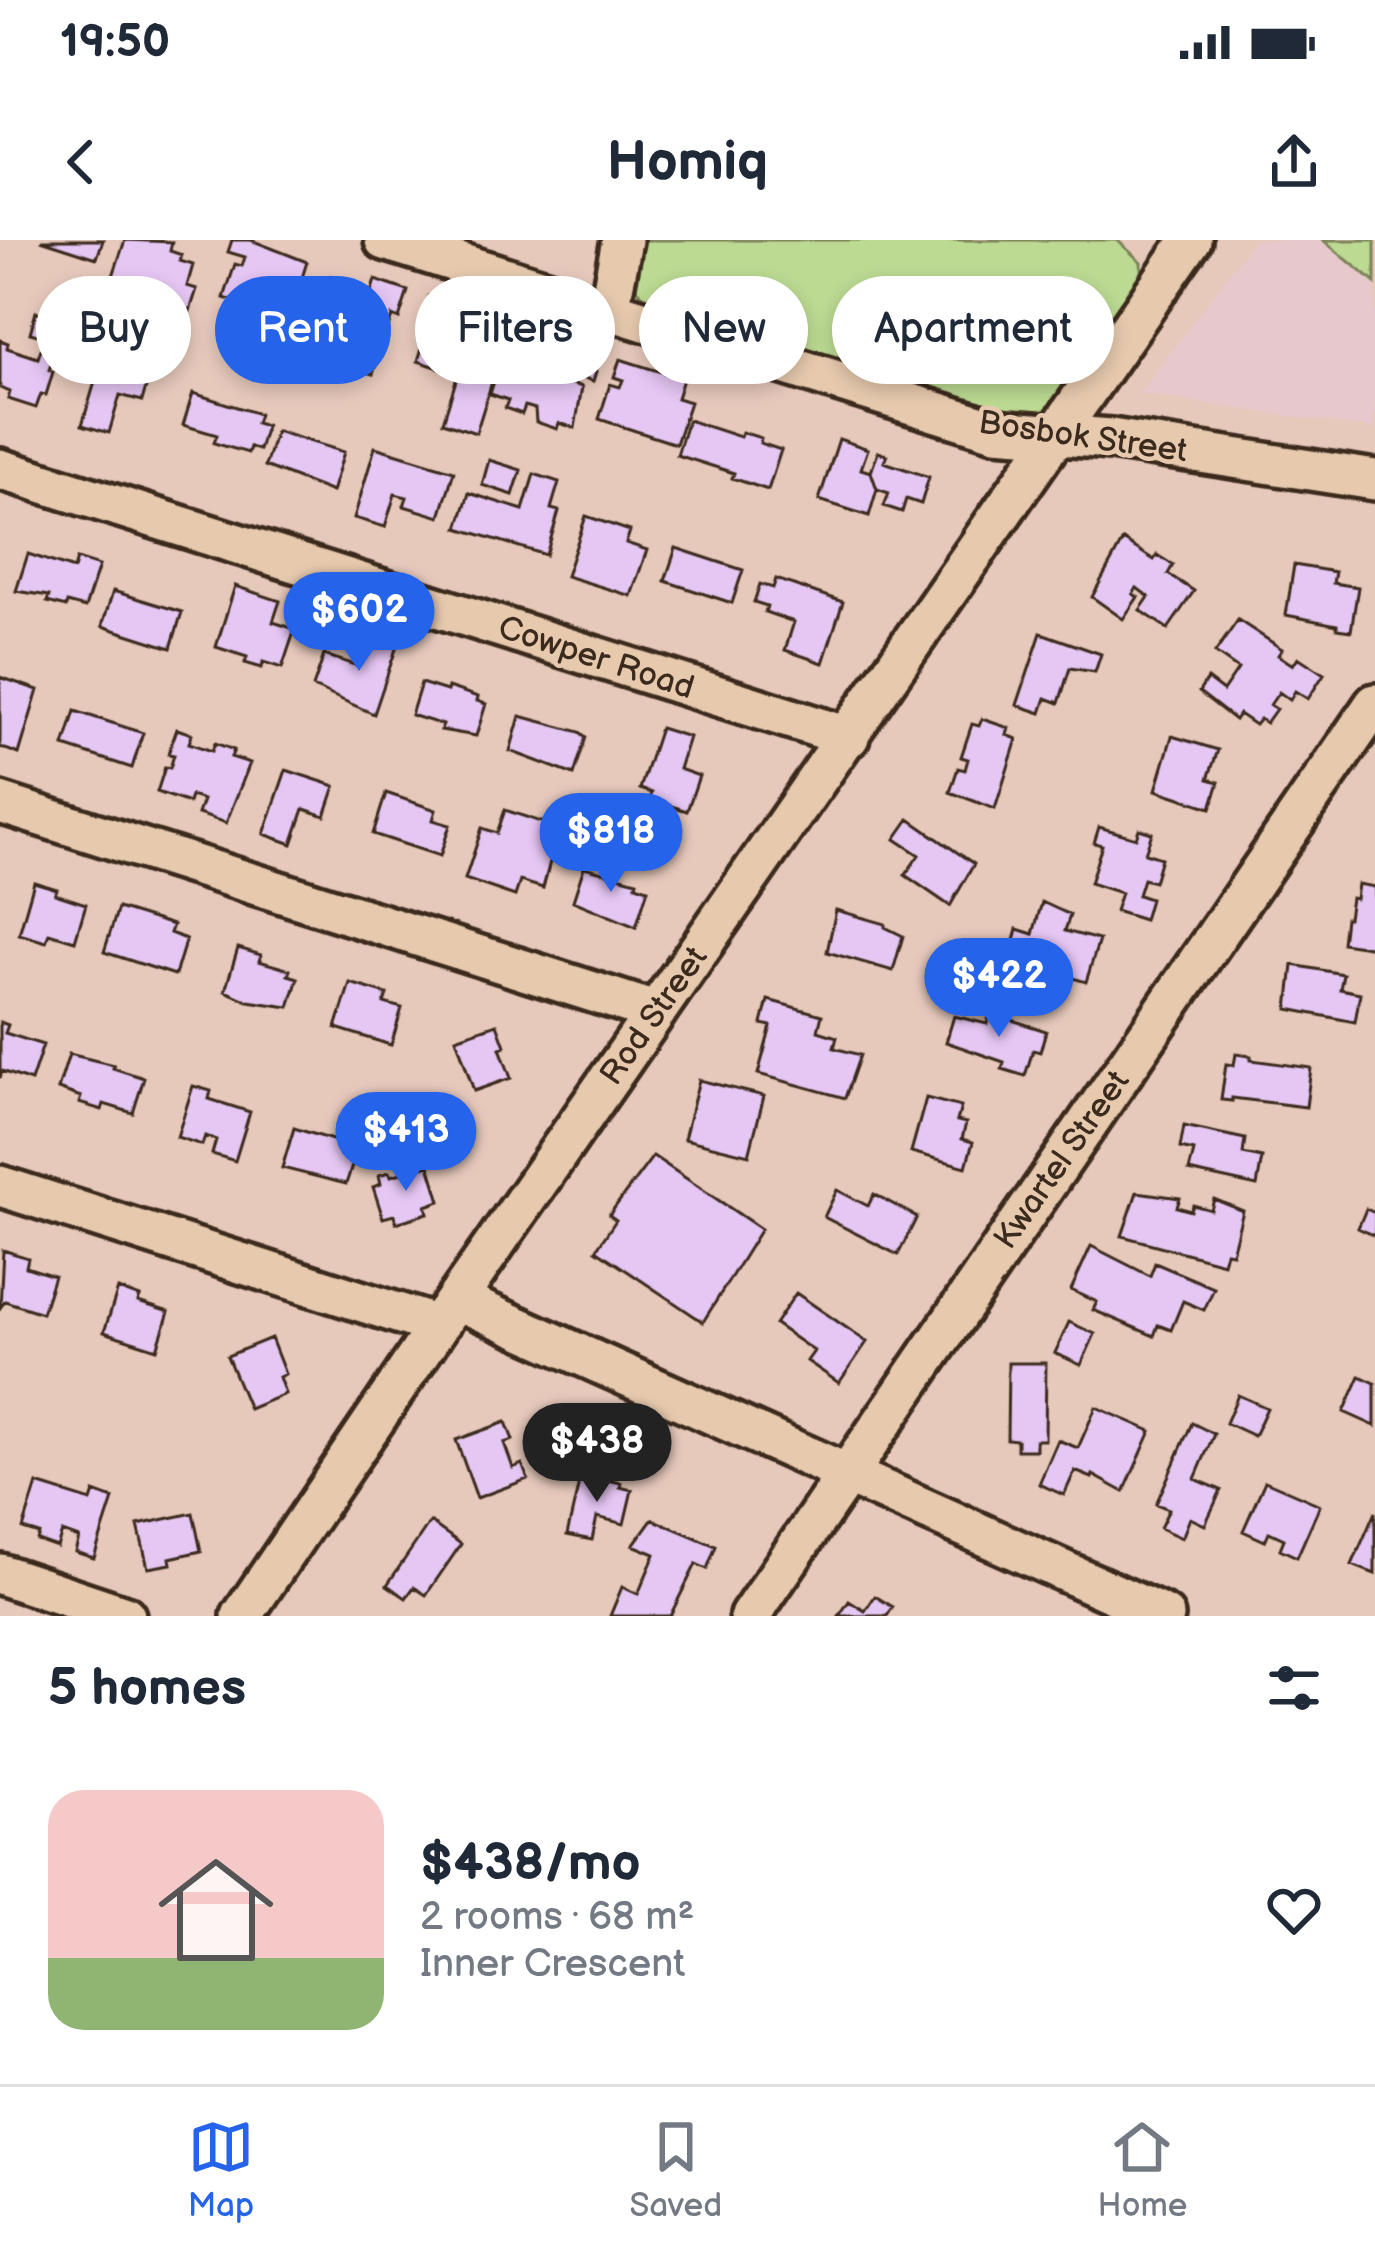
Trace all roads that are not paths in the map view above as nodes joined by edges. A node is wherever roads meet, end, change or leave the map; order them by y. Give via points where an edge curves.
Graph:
1 (385, 240) edge
2 (622, 240) edge
3 (1191, 240) edge
4 (500, 276) edge
5 (615, 278) edge
6 (615, 312) edge
7 (1056, 435) junction
8 (0, 469) edge
9 (1375, 480) edge
10 (1375, 704) edge
11 (849, 737) junction
12 (0, 803) edge
13 (656, 1012) junction
14 (0, 1186) edge
15 (448, 1313) junction
16 (846, 1474) junction
17 (0, 1574) edge
18 (125, 1616) edge
19 (242, 1616) edge
20 (750, 1616) edge
21 (1164, 1616) edge

1 - 4 street, Bosbok Street
2 - 5 street
3 - 7 street, Rod Street
6 - 7 street, Bosbok Street via 995,430
7 - 9 street, Bosbok Street
7 - 11 street, Rod Street
8 - 11 street, Cowper Road
10 - 16 street, Kwartel Street
11 - 13 street, Rod Street
12 - 13 street
13 - 15 street, Rod Street
14 - 15 street
15 - 16 street
15 - 19 street, Rod Street
16 - 20 street, Kwartel Street
16 - 21 street
17 - 18 street

